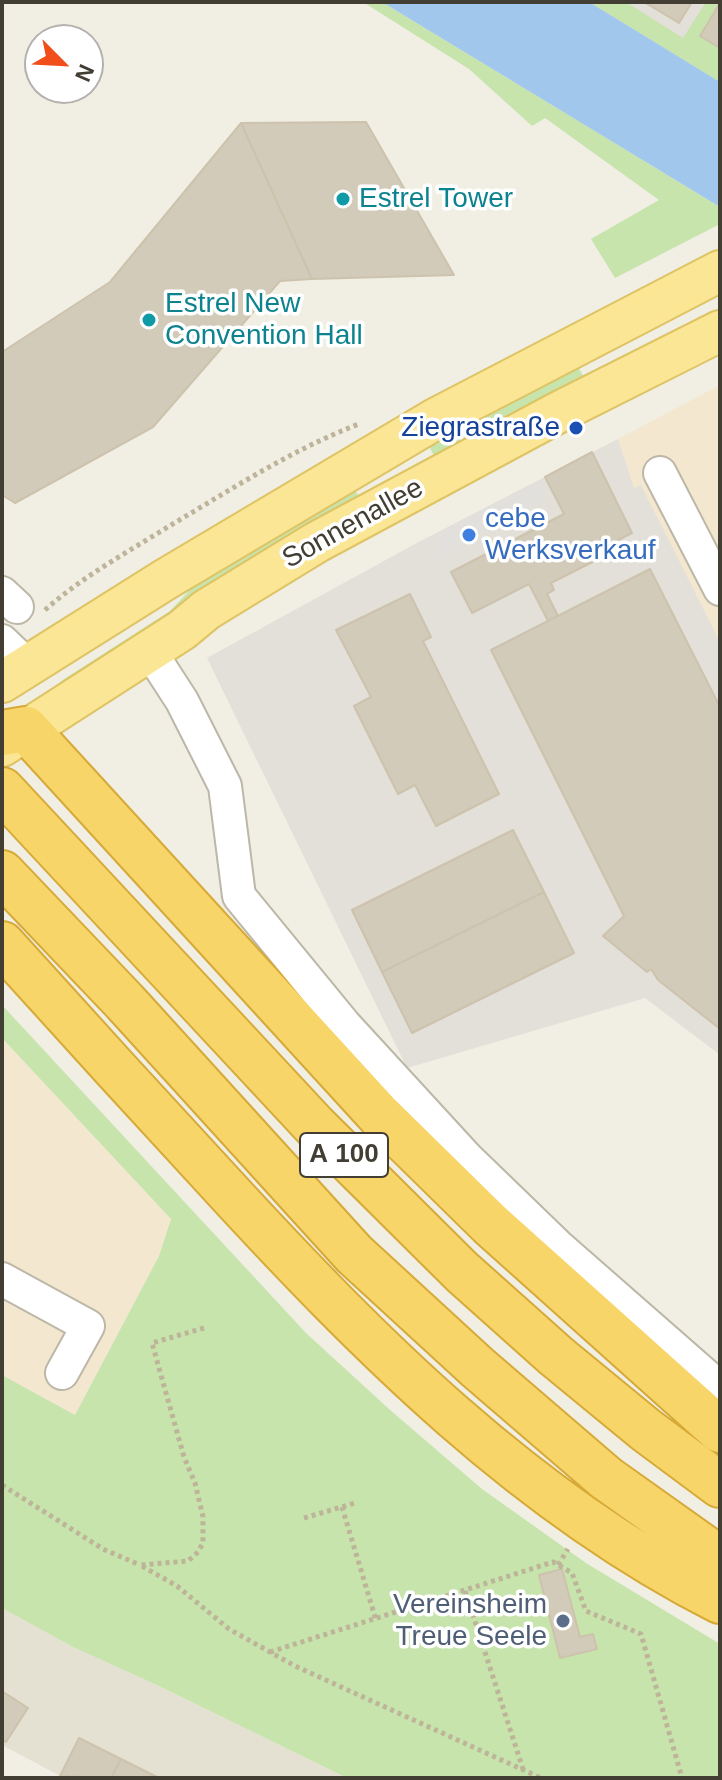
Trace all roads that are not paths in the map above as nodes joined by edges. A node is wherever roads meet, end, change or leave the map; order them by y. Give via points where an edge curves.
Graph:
1 (714, 289) edge
2 (720, 331) edge
3 (660, 473) dead end
4 (720, 589) edge
5 (149, 650) junction
6 (11, 663) edge
7 (13, 740) edge
8 (2, 790) edge
9 (2, 873) edge
10 (2, 944) edge
11 (2, 1279) edge
12 (62, 1373) dead end
13 (720, 1388) edge
14 (720, 1430) edge
15 (720, 1485) edge
16 (720, 1559) edge
17 (720, 1601) edge

1 - 6 main road, Sonnenallee via 609,329 437,418 166,579
2 - 5 main road, Sonnenallee via 317,542
3 - 4 lane
5 - 7 main road, Sonnenallee
5 - 13 lane via 225,786 239,896 344,1024 467,1158
7 - 14 highway via 490,1224
8 - 15 highway, A 100 via 314,1125 462,1272 579,1375
9 - 16 highway, A 100 via 354,1254 606,1478
10 - 17 highway via 321,1293 396,1365 561,1505
11 - 12 lane via 88,1326

